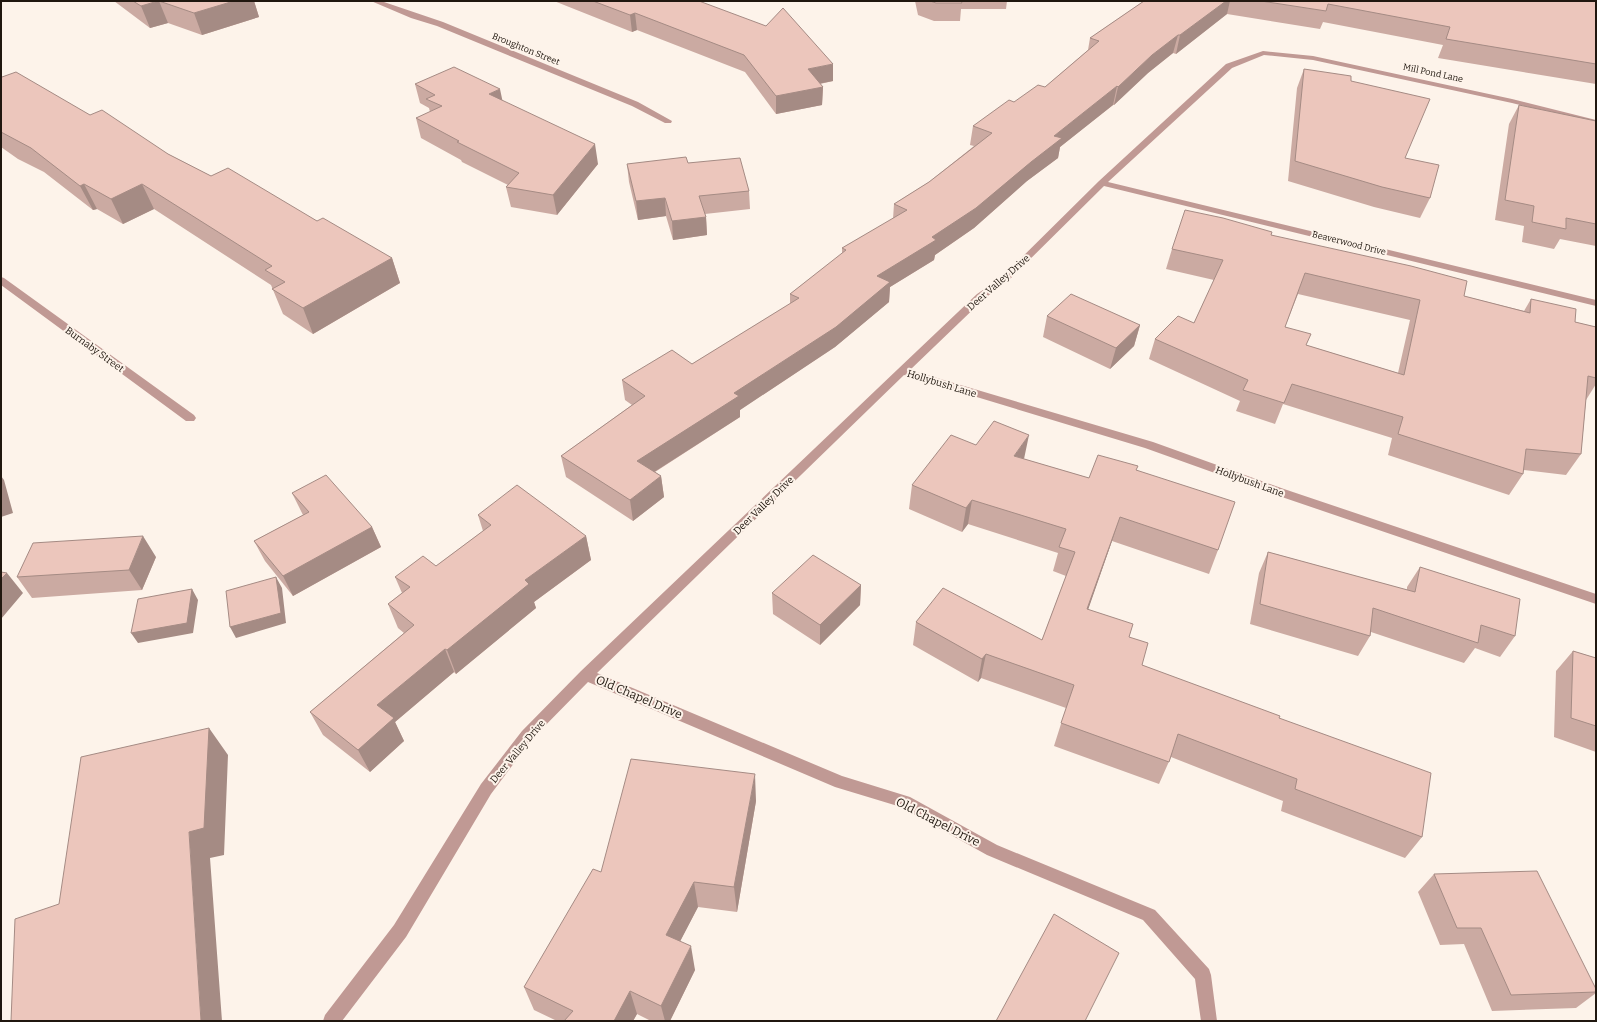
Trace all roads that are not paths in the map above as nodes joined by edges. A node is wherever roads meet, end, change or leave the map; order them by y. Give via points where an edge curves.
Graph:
1 (375, 1) edge
2 (1263, 53) joint
3 (668, 121) dead end
4 (1596, 122) edge
5 (1102, 183) junction
6 (1, 280) edge
7 (1596, 303) edge
8 (902, 371) junction
9 (190, 418) dead end
10 (1596, 599) edge
11 (586, 675) junction
12 (331, 1021) edge
13 (1209, 1021) edge

1 - 3 street, Broughton Street via 440,24 635,104
2 - 4 street, Mill Pond Lane via 1313,58
2 - 5 street, Deer Valley Drive via 1229,66
5 - 7 street, Beaverwood Drive
5 - 8 street, Deer Valley Drive via 1004,279 980,296
6 - 9 street, Burnaby Street
8 - 10 street, Hollybush Lane via 1149,444 1280,492
8 - 11 street, Deer Valley Drive
11 - 12 street, Deer Valley Drive via 527,735 486,789 400,931
11 - 13 street, Old Chapel Drive via 840,782 905,802 992,850 1149,915 1203,975

